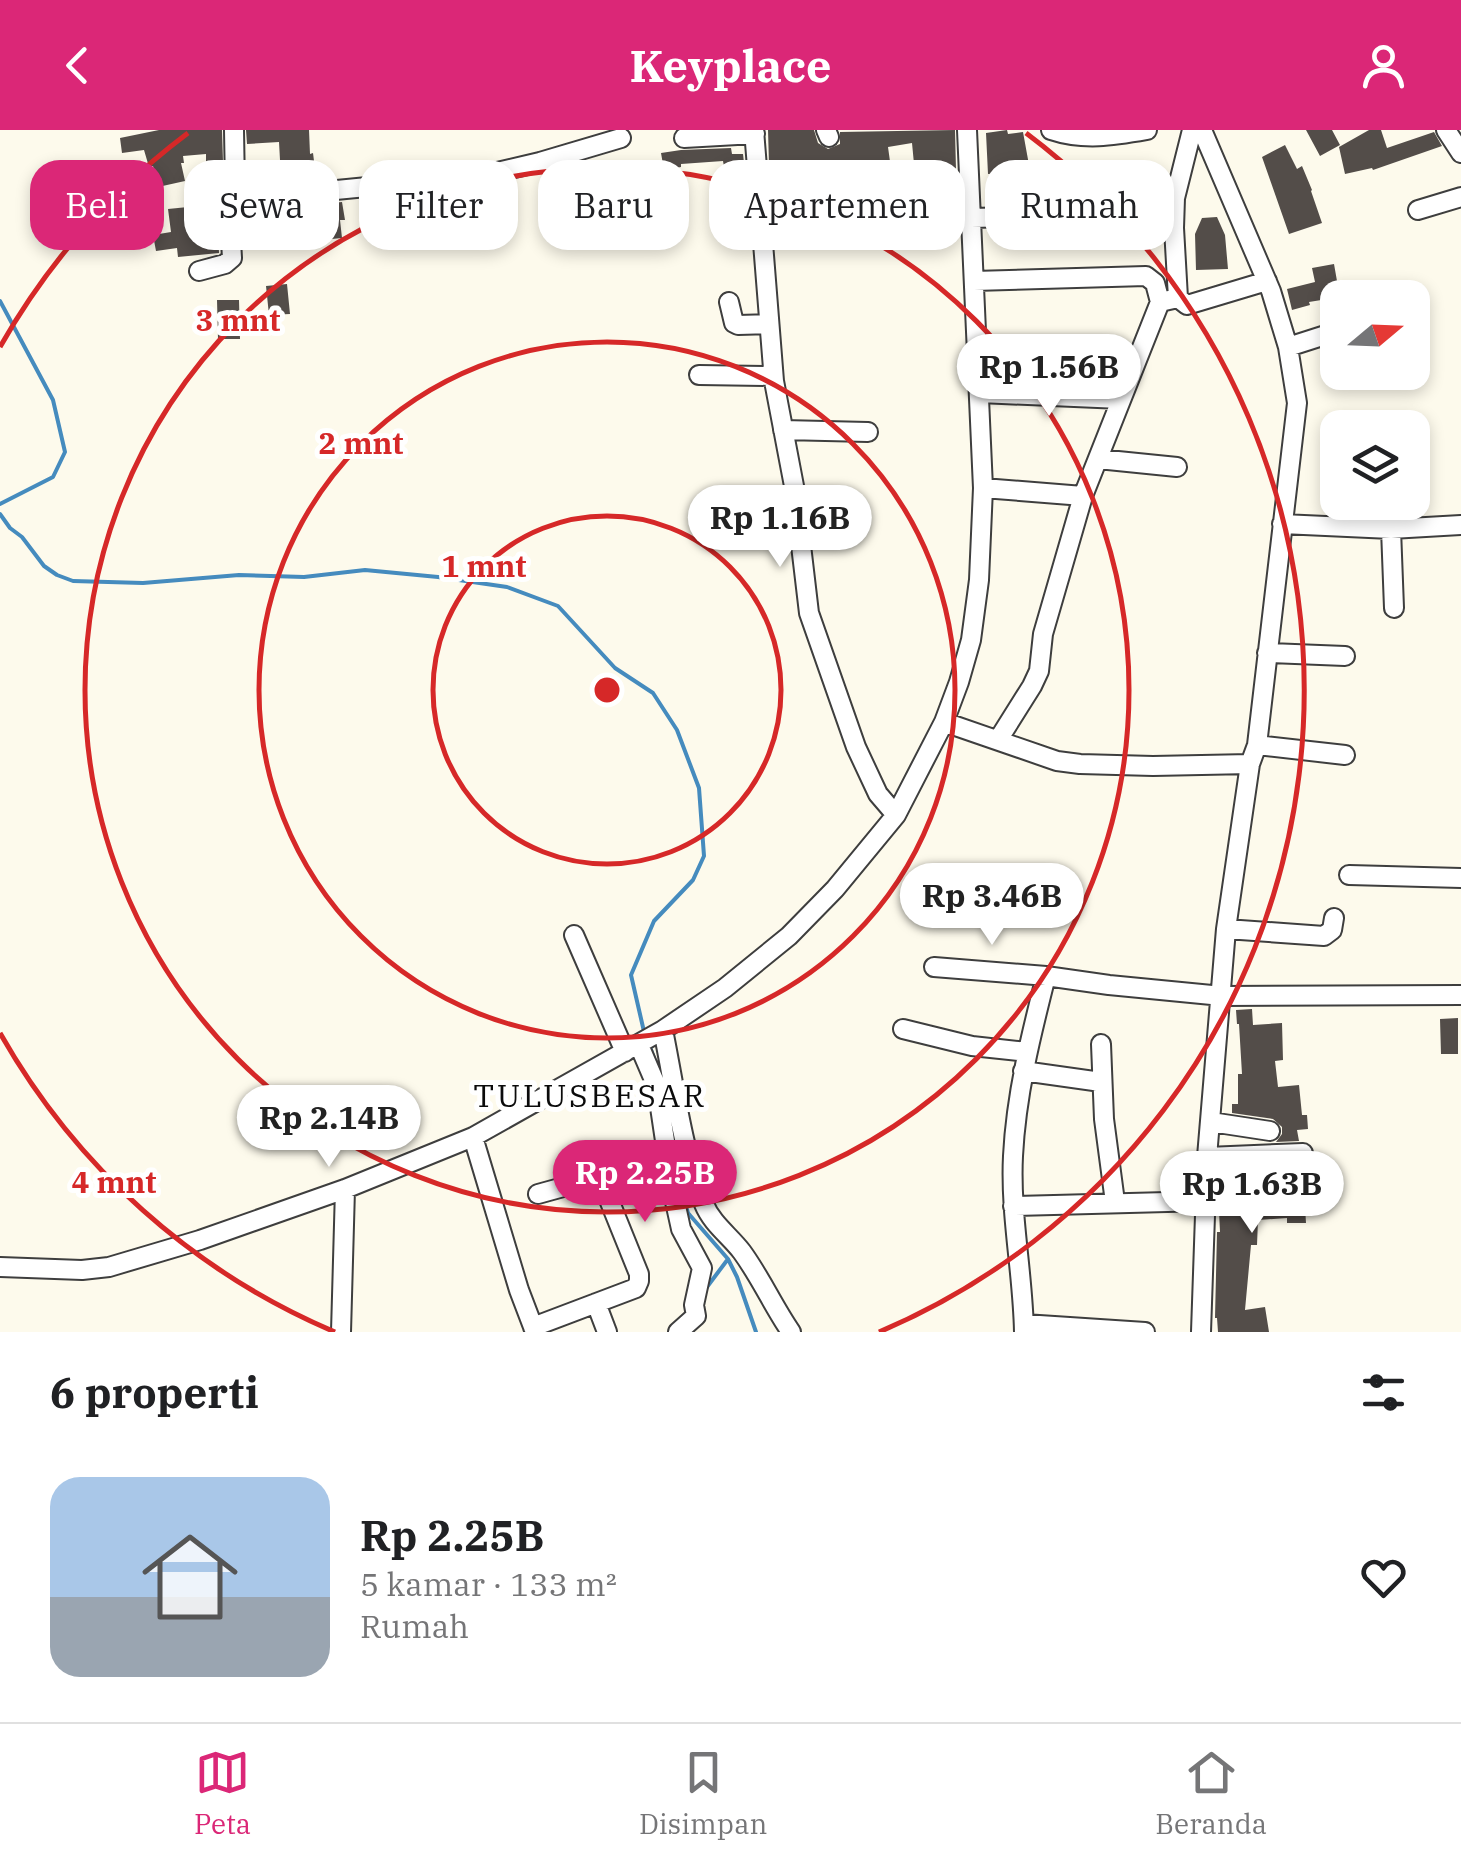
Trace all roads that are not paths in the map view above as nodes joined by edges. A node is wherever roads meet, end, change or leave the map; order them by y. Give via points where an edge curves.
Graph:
1 (234, 130) edge
2 (967, 130) edge
3 (1051, 130) edge
4 (1147, 130) edge
5 (1192, 130) edge
6 (1202, 130) edge
7 (1446, 130) edge
8 (754, 132) edge
9 (621, 138) dead end
10 (684, 138) dead end
11 (1461, 153) edge
12 (234, 160) edge
13 (339, 191) edge
14 (1461, 196) edge
15 (1418, 210) dead end
16 (971, 218) junction
17 (985, 218) edge
18 (232, 250) edge
19 (199, 271) dead end
20 (974, 280) junction
21 (1267, 281) junction
22 (1169, 300) junction
23 (730, 302) dead end
24 (769, 324) junction
25 (1320, 336) edge
26 (1288, 347) junction
27 (699, 375) dead end
28 (773, 376) junction
29 (980, 393) junction
30 (1121, 399) junction
31 (783, 430) junction
32 (868, 432) dead end
33 (1098, 459) junction
34 (1177, 467) dead end
35 (983, 488) junction
36 (1083, 496) junction
37 (1282, 524) junction
38 (1461, 526) edge
39 (1391, 529) junction
40 (1394, 608) dead end
41 (1267, 654) junction
42 (1345, 656) dead end
43 (944, 722) junction
44 (998, 740) junction
45 (1257, 745) junction
46 (1346, 755) dead end
47 (1250, 764) junction
48 (896, 815) junction
49 (1349, 875) dead end
50 (1461, 878) edge
51 (1334, 918) dead end
52 (1226, 929) junction
53 (574, 935) dead end
54 (934, 967) dead end
55 (1046, 976) junction
56 (1461, 995) edge
57 (1222, 996) junction
58 (903, 1029) dead end
59 (645, 1041) junction
60 (1100, 1044) dead end
61 (1025, 1062) junction
62 (1102, 1082) junction
63 (1212, 1122) junction
64 (1270, 1131) dead end
65 (472, 1138) junction
66 (1303, 1153) dead end
67 (1208, 1157) junction
68 (345, 1189) junction
69 (538, 1194) dead end
70 (1205, 1201) junction
71 (1116, 1202) junction
72 (1013, 1206) junction
73 (0, 1267) edge
74 (596, 1303) junction
75 (1024, 1328) edge
76 (534, 1329) edge
77 (1107, 1330) edge
78 (342, 1332) edge
79 (607, 1332) edge
80 (678, 1332) edge
81 (791, 1332) edge
82 (1144, 1332) edge
83 (1201, 1332) edge

1 - 12 street
2 - 16 street
3 - 4 street via 1077,138
5 - 22 street via 1176,198
6 - 21 street
7 - 11 street
8 - 10 street
8 - 24 street
9 - 13 street via 480,176
14 - 15 street
16 - 17 street
16 - 20 street
18 - 19 street via 224,264
20 - 22 street via 1146,276
20 - 29 street
21 - 22 street via 1188,305
21 - 26 street
22 - 30 street
23 - 24 street via 734,323
24 - 28 street
25 - 26 street
26 - 37 street via 1296,403
27 - 28 street
28 - 31 street
29 - 30 street
29 - 35 street
30 - 33 street
31 - 32 street
31 - 48 street via 809,613 856,747
33 - 34 street
33 - 36 street
35 - 36 street
35 - 43 street via 970,640
36 - 44 street via 1039,670
37 - 39 street
37 - 41 street
38 - 39 street
39 - 40 street
41 - 42 street
41 - 45 street
43 - 44 street
43 - 48 street
44 - 47 street via 1080,764
45 - 46 street
45 - 47 street
47 - 52 street
48 - 59 street via 789,936
49 - 50 street
51 - 52 street via 1324,936
52 - 57 street
53 - 59 street
54 - 55 street
55 - 57 street
55 - 61 street
56 - 57 street
57 - 63 street
58 - 61 street
59 - 65 street
59 - 80 street via 681,1228 702,1268 696,1316
59 - 81 street via 706,1210 739,1248
60 - 62 street
61 - 62 street
61 - 72 street
62 - 71 street
63 - 64 street
63 - 67 street
65 - 68 street
65 - 76 street
66 - 67 street
67 - 70 street
68 - 73 street via 109,1267
68 - 78 street
69 - 74 street via 601,1180 639,1280 636,1288
70 - 71 street
70 - 83 street
71 - 72 street
72 - 75 street
74 - 76 street
74 - 79 street
75 - 77 street
77 - 82 street

